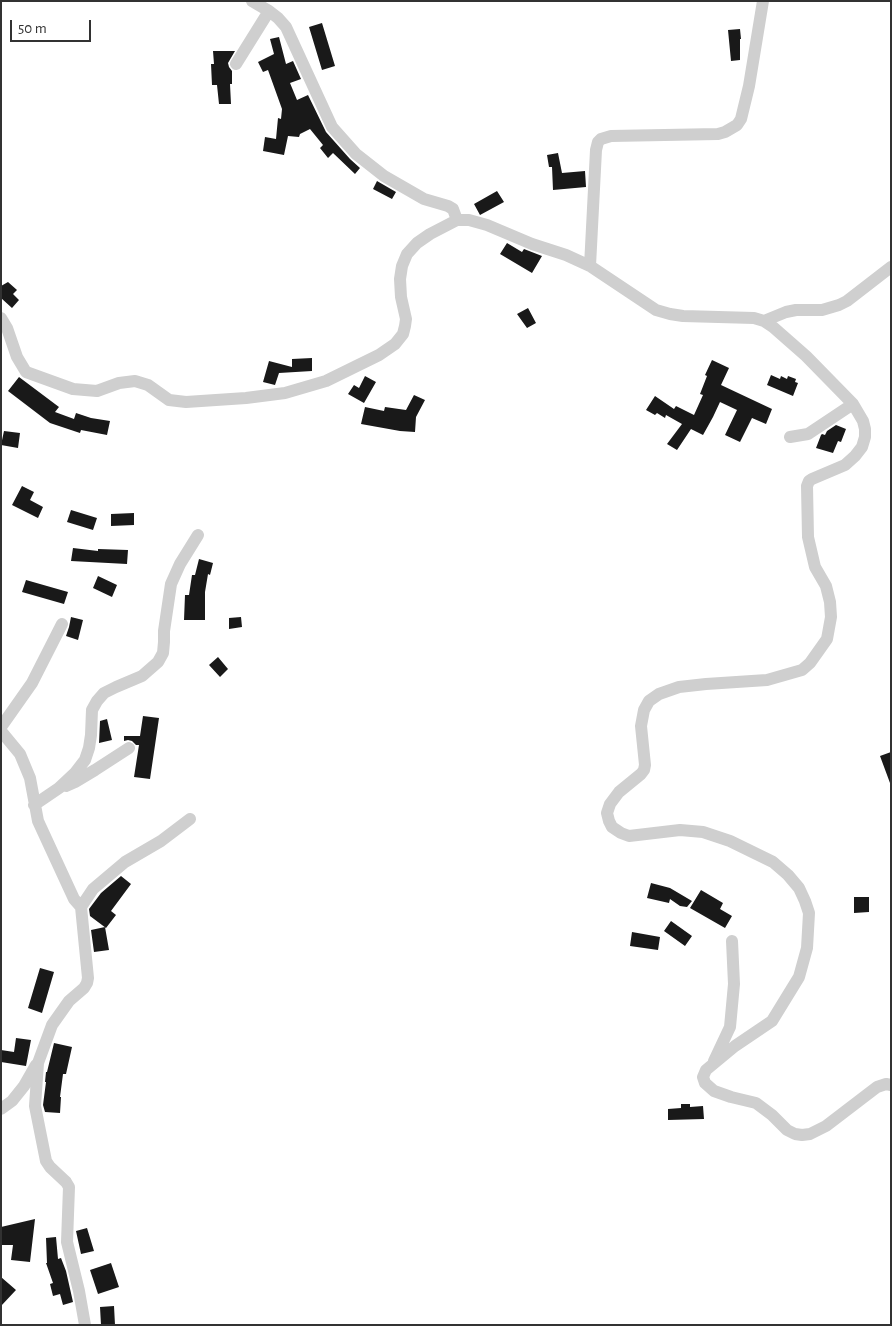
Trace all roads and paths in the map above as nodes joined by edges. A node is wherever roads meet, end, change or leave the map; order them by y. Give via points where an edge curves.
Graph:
1 (252, 1) edge
2 (762, 1) edge
3 (269, 11) junction
4 (236, 64) dead end
5 (457, 220) junction
6 (590, 266) junction
7 (891, 267) edge
8 (1, 318) edge
9 (764, 321) junction
10 (853, 404) junction
11 (790, 437) dead end
12 (198, 535) dead end
13 (62, 624) dead end
14 (1, 729) edge
15 (129, 748) dead end
16 (59, 788) junction
17 (34, 805) junction
18 (190, 819) dead end
19 (81, 907) junction
20 (732, 941) dead end
21 (38, 1063) junction
22 (712, 1065) junction
23 (891, 1085) edge
24 (1, 1109) edge
25 (85, 1325) edge

1 - 3 street
2 - 6 street via 749,86 737,125 718,134 611,136 598,142
3 - 4 street
3 - 5 street via 286,27 332,127 356,154 384,176 424,199 453,208
5 - 6 street via 469,220
5 - 8 street via 424,238 407,254 400,279 405,326 395,344 326,381 286,393 186,402 169,400 148,385 135,381 97,391 73,389 26,372
6 - 9 street via 656,310 682,316
7 - 9 street via 839,305 822,310 786,312
9 - 10 street via 806,356
10 - 11 street via 808,434
10 - 22 street via 865,429 862,447 845,465 812,479 807,486 808,537 815,567 826,586 830,602 827,639 802,670 767,680 679,687 649,701 642,726 644,770 619,792 607,812 612,827 629,836 680,830 703,832 730,841 773,862 799,888 805,901 809,913 799,977 772,1021
12 - 16 street via 171,584 163,652 158,662 142,676 116,687 97,701 92,710 85,760
13 - 14 street via 32,683
14 - 17 street via 20,754 30,778
15 - 16 street via 75,782
16 - 17 street
17 - 19 street via 57,864
18 - 19 street via 161,841 124,862 93,889
19 - 21 street via 87,983 52,1025
20 - 22 street via 734,984 730,1027
21 - 24 street via 12,1101
21 - 25 street via 35,1106 48,1164 69,1187 67,1242
22 - 23 street via 706,1070 704,1080 714,1091 756,1103 787,1130 802,1135 826,1126 877,1087

